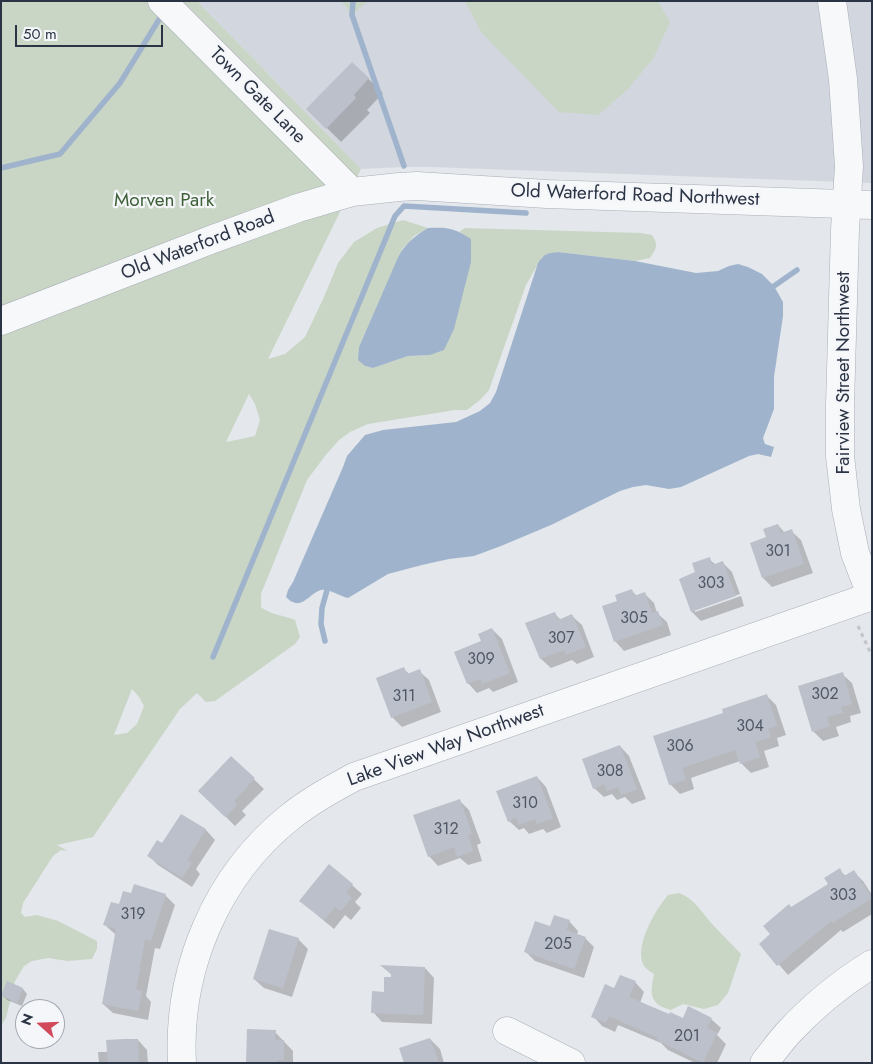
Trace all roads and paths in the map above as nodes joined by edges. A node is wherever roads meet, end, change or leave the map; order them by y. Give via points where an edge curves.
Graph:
1 (832, 1) edge
2 (165, 4) edge
3 (399, 187) joint
4 (352, 192) junction
5 (859, 205) edge
6 (1, 321) edge
7 (872, 596) edge
8 (872, 964) edge
9 (507, 1032) dead end
10 (182, 1063) edge
11 (571, 1063) edge
12 (764, 1063) edge

1 - 5 street, Fairview Street Northwest via 843,79 849,166
2 - 4 street, Town Gate Lane
3 - 4 street, Old Waterford Road
3 - 5 street, Old Waterford Road Northwest
4 - 6 street, Old Waterford Road via 213,239
5 - 7 street, Fairview Street Northwest via 844,230 840,456 855,553
7 - 10 street, Lake View Way Northwest via 354,777 318,797 263,842 217,904 202,936 190,975 183,1011
8 - 12 street via 848,978 816,1004
9 - 11 street

